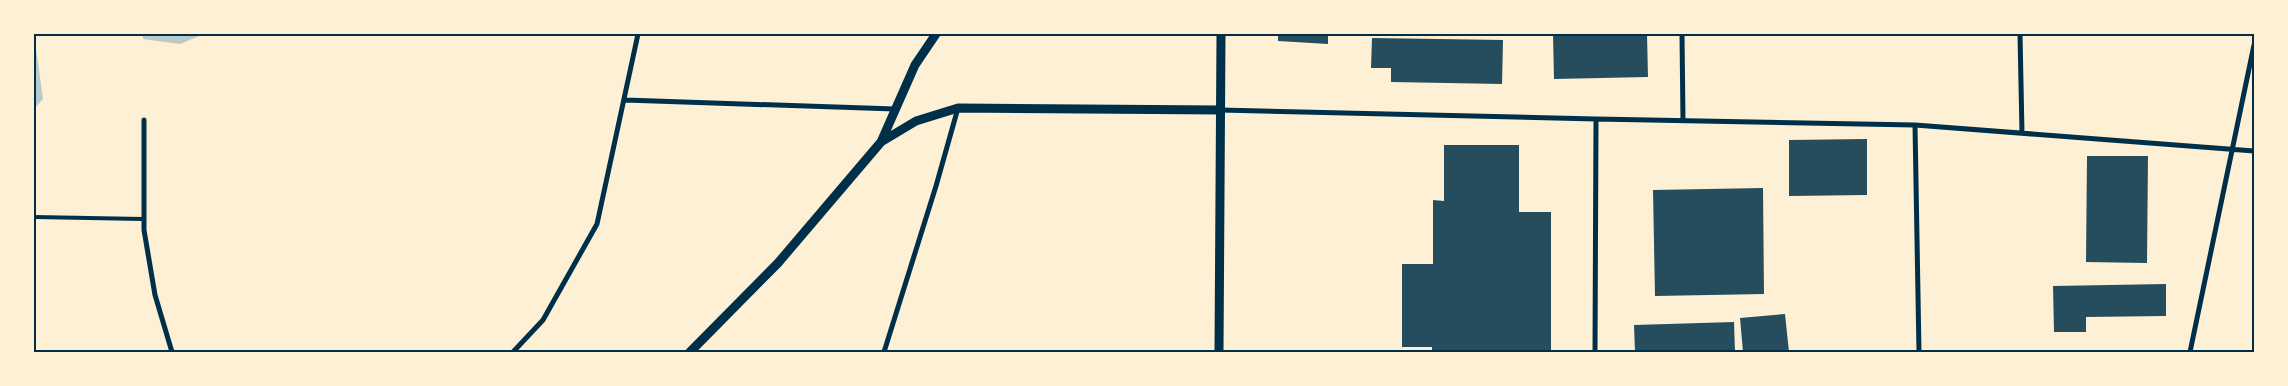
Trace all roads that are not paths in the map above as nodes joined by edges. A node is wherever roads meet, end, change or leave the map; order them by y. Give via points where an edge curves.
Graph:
1 (638, 34) edge
2 (936, 34) edge
3 (1222, 34) edge
4 (1682, 34) edge
5 (2020, 34) edge
6 (2254, 45) edge
7 (625, 100) junction
8 (958, 108) junction
9 (895, 109) junction
10 (1220, 110) junction
11 (144, 120) dead end
12 (1596, 120) junction
13 (1683, 121) junction
14 (1915, 125) junction
15 (2022, 133) junction
16 (881, 142) junction
17 (2231, 149) junction
18 (2253, 151) edge
19 (34, 217) edge
20 (143, 219) junction
21 (172, 352) edge
22 (513, 352) edge
23 (690, 352) edge
24 (884, 352) edge
25 (1219, 352) edge
26 (1595, 352) edge
27 (1919, 352) edge
28 (2190, 352) edge

1 - 7 street
2 - 9 street via 915,65
3 - 10 street
4 - 13 street
5 - 15 street
6 - 17 street
7 - 9 street
7 - 22 street via 597,224 543,320
8 - 10 street
8 - 16 street via 916,121
8 - 24 street
9 - 16 street
10 - 12 street
10 - 25 street
11 - 20 street
12 - 13 street
12 - 26 street
13 - 14 street
14 - 15 street
14 - 27 street
15 - 17 street
16 - 23 street via 778,263
17 - 18 street
17 - 28 street
19 - 20 lane
20 - 21 street via 155,295

